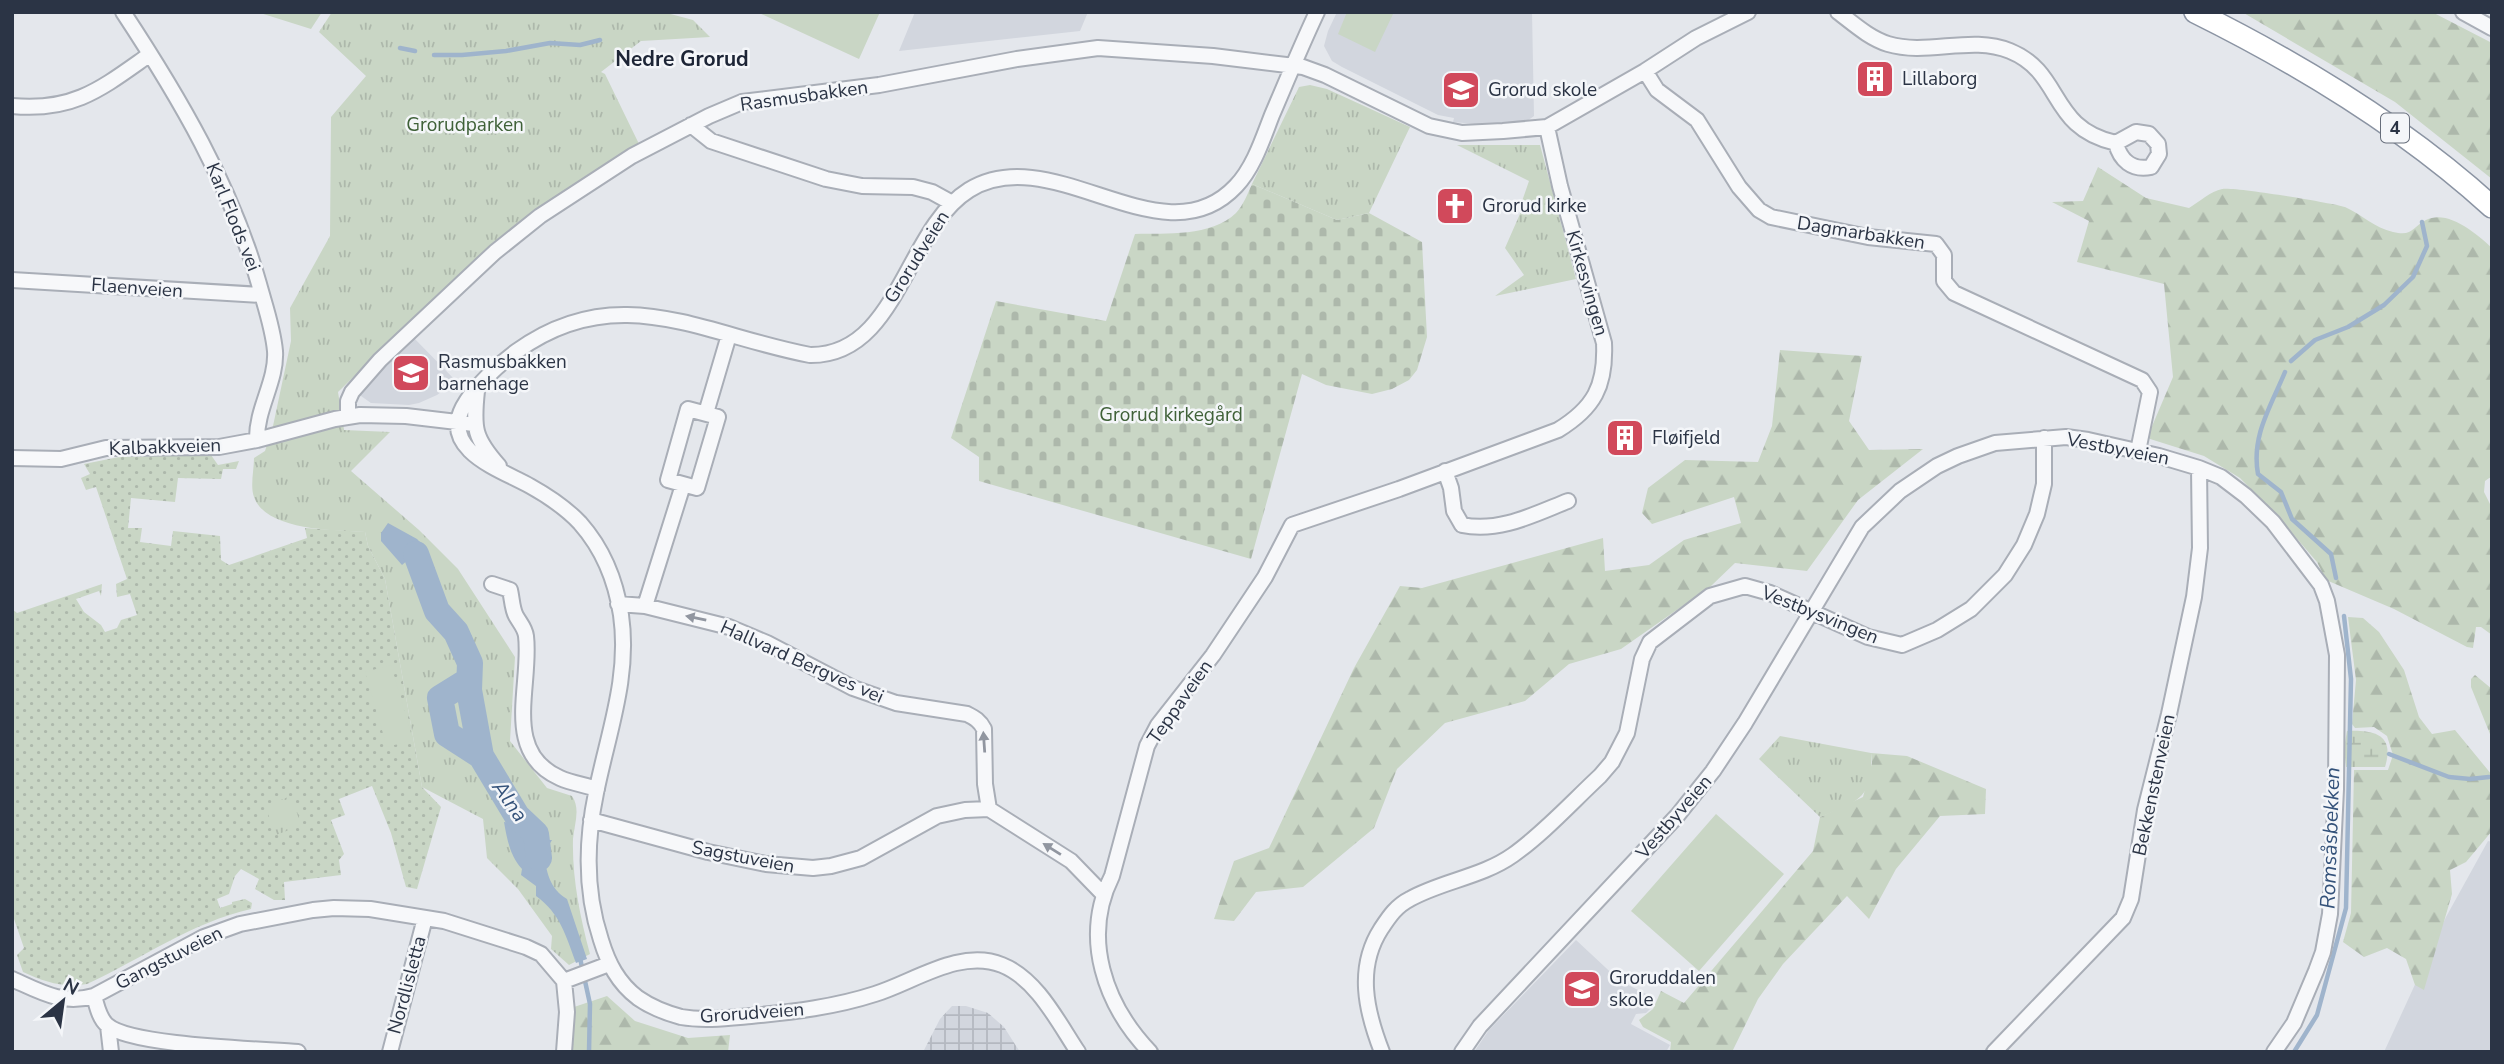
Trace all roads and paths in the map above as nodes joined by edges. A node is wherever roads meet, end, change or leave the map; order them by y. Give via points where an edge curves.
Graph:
1 (123, 12) edge
2 (1317, 12) edge
3 (1748, 12) edge
4 (1838, 12) edge
5 (2195, 12) edge
6 (2463, 12) edge
7 (2490, 21) edge
8 (149, 55) junction
9 (1293, 65) junction
10 (1645, 71) junction
11 (12, 106) edge
12 (691, 125) junction
13 (1547, 127) junction
14 (2116, 143) dead end
15 (952, 203) junction
16 (2492, 207) edge
17 (12, 280) edge
18 (262, 295) junction
19 (729, 335) junction
20 (477, 391) junction
21 (706, 413) junction
22 (348, 416) junction
23 (458, 422) junction
24 (474, 424) junction
25 (2045, 438) junction
26 (257, 440) junction
27 (2138, 451) junction
28 (12, 458) edge
29 (2199, 468) junction
30 (504, 471) junction
31 (1445, 471) junction
32 (683, 485) junction
33 (1568, 501) dead end
34 (1292, 525) joint
35 (492, 584) dead end
36 (618, 604) junction
37 (645, 606) junction
38 (1811, 613) junction
39 (597, 789) junction
40 (989, 809) junction
41 (591, 820) junction
42 (1103, 894) junction
43 (425, 918) junction
44 (609, 964) junction
45 (12, 979) edge
46 (569, 979) junction
47 (94, 996) junction
48 (108, 1026) junction
49 (111, 1052) edge
50 (298, 1052) edge
51 (390, 1052) edge
52 (564, 1052) edge
53 (1079, 1052) edge
54 (1150, 1052) edge
55 (1382, 1052) edge
56 (1462, 1052) edge
57 (1994, 1052) edge
58 (2274, 1052) edge

1 - 8 street, Karl Flods vei
2 - 9 street, Grorudveien
3 - 10 street
4 - 14 street via 1871,37 1898,47 1975,44 2010,51 2040,72 2080,129
5 - 16 highway, 4 via 2312,76 2396,129
6 - 7 street
8 - 11 street via 112,83 81,98 45,107
8 - 18 street, Karl Flods vei via 183,107 228,196
9 - 12 street, Rasmusbakken via 1098,48 879,85 752,100
9 - 13 street, Rasmusbakken via 1325,75 1429,126 1462,133
9 - 15 street, Grorudveien via 1245,174 1227,194 1204,207 1160,211 1050,180 1018,176 980,185
10 - 13 street
10 - 27 street, Dagmarbakken via 1657,90 1697,120 1759,210 1782,221 1936,244 1944,254 1944,281 1954,293 2142,380 2150,392
12 - 15 street via 711,141 826,179 922,189
12 - 22 street, Rasmusbakken via 553,206 495,252 358,383 348,401
13 - 31 street, Kirkesvingen via 1604,343 1601,381 1587,409 1558,430
15 - 19 street, Grorudveien via 876,323 849,346 830,354 810,355
17 - 18 street, Flaenveien
18 - 26 street, Karl Flods vei via 275,353
19 - 20 street, Grorudveien via 648,315 583,319 526,345
19 - 21 street
20 - 23 street, Grorudveien via 463,407
20 - 24 street
21 - 32 street via 718,417 697,488
21 - 32 street via 688,409 668,480
22 - 23 street
22 - 26 street, Kalbakkveien
23 - 24 street
23 - 30 street, Grorudveien via 459,435 472,454
24 - 30 street, Grorudveien via 483,446
25 - 27 street, Vestbyveien via 2088,440
25 - 38 street, Vestbyveien via 1995,443 1969,452 1937,466 1900,491 1862,527
25 - 38 street, Vestbysvingen via 2044,484 2024,545 2005,575 1971,609 1902,645 1867,638
26 - 28 street, Kalbakkveien via 209,447 106,448 55,460
27 - 29 street, Vestbyveien
29 - 57 street, Bekkenstenveien via 2198,572 2145,810 2132,899 2123,918
29 - 58 street, Vestbyveien via 2221,477 2246,496 2310,568 2327,601 2337,655 2330,914 2316,971 2294,1023
30 - 36 street, Grorudveien via 580,523 606,562
31 - 33 street via 1454,512 1462,525 1509,523
31 - 34 street, Kirkesvingen
32 - 37 street
34 - 42 street, Teppaveien via 1265,577 1147,746
35 - 39 street via 510,590 515,615 525,629 523,726 531,753 551,774
36 - 37 street, Hallvard Bergves vei
36 - 39 street, Grorudveien via 621,685
40 -> 37 street, Hallvard Bergves vei via 984,729 975,718 896,703 852,688 729,627
38 - 55 street, Vestbysvingen via 1745,586 1710,596 1650,642 1642,659 1627,733 1600,776 1512,856 1410,899 1392,912 1374,939 1365,990
38 - 56 street, Vestbyveien via 1745,723 1685,807 1480,1026
39 - 41 street, Grorudveien
40 - 41 street, Sagstuveien via 937,816 862,858 813,868 708,852
42 -> 40 street via 1071,861
41 - 44 street, Grorudveien via 591,897
42 - 54 street via 1099,961 1115,1006
43 - 46 street, Gangstuveien via 526,947
43 - 47 street, Gangstuveien via 334,908 278,915 204,937
43 - 51 street, Nordlisletta
44 - 46 street
44 - 53 street, Grorudveien via 626,987 652,1006 702,1019 802,1011 874,995 946,966 987,960 1012,970 1029,984
45 - 47 street, Gangstuveien via 64,1000
46 - 52 street
47 - 48 street
48 - 49 street
48 - 50 street via 138,1038

